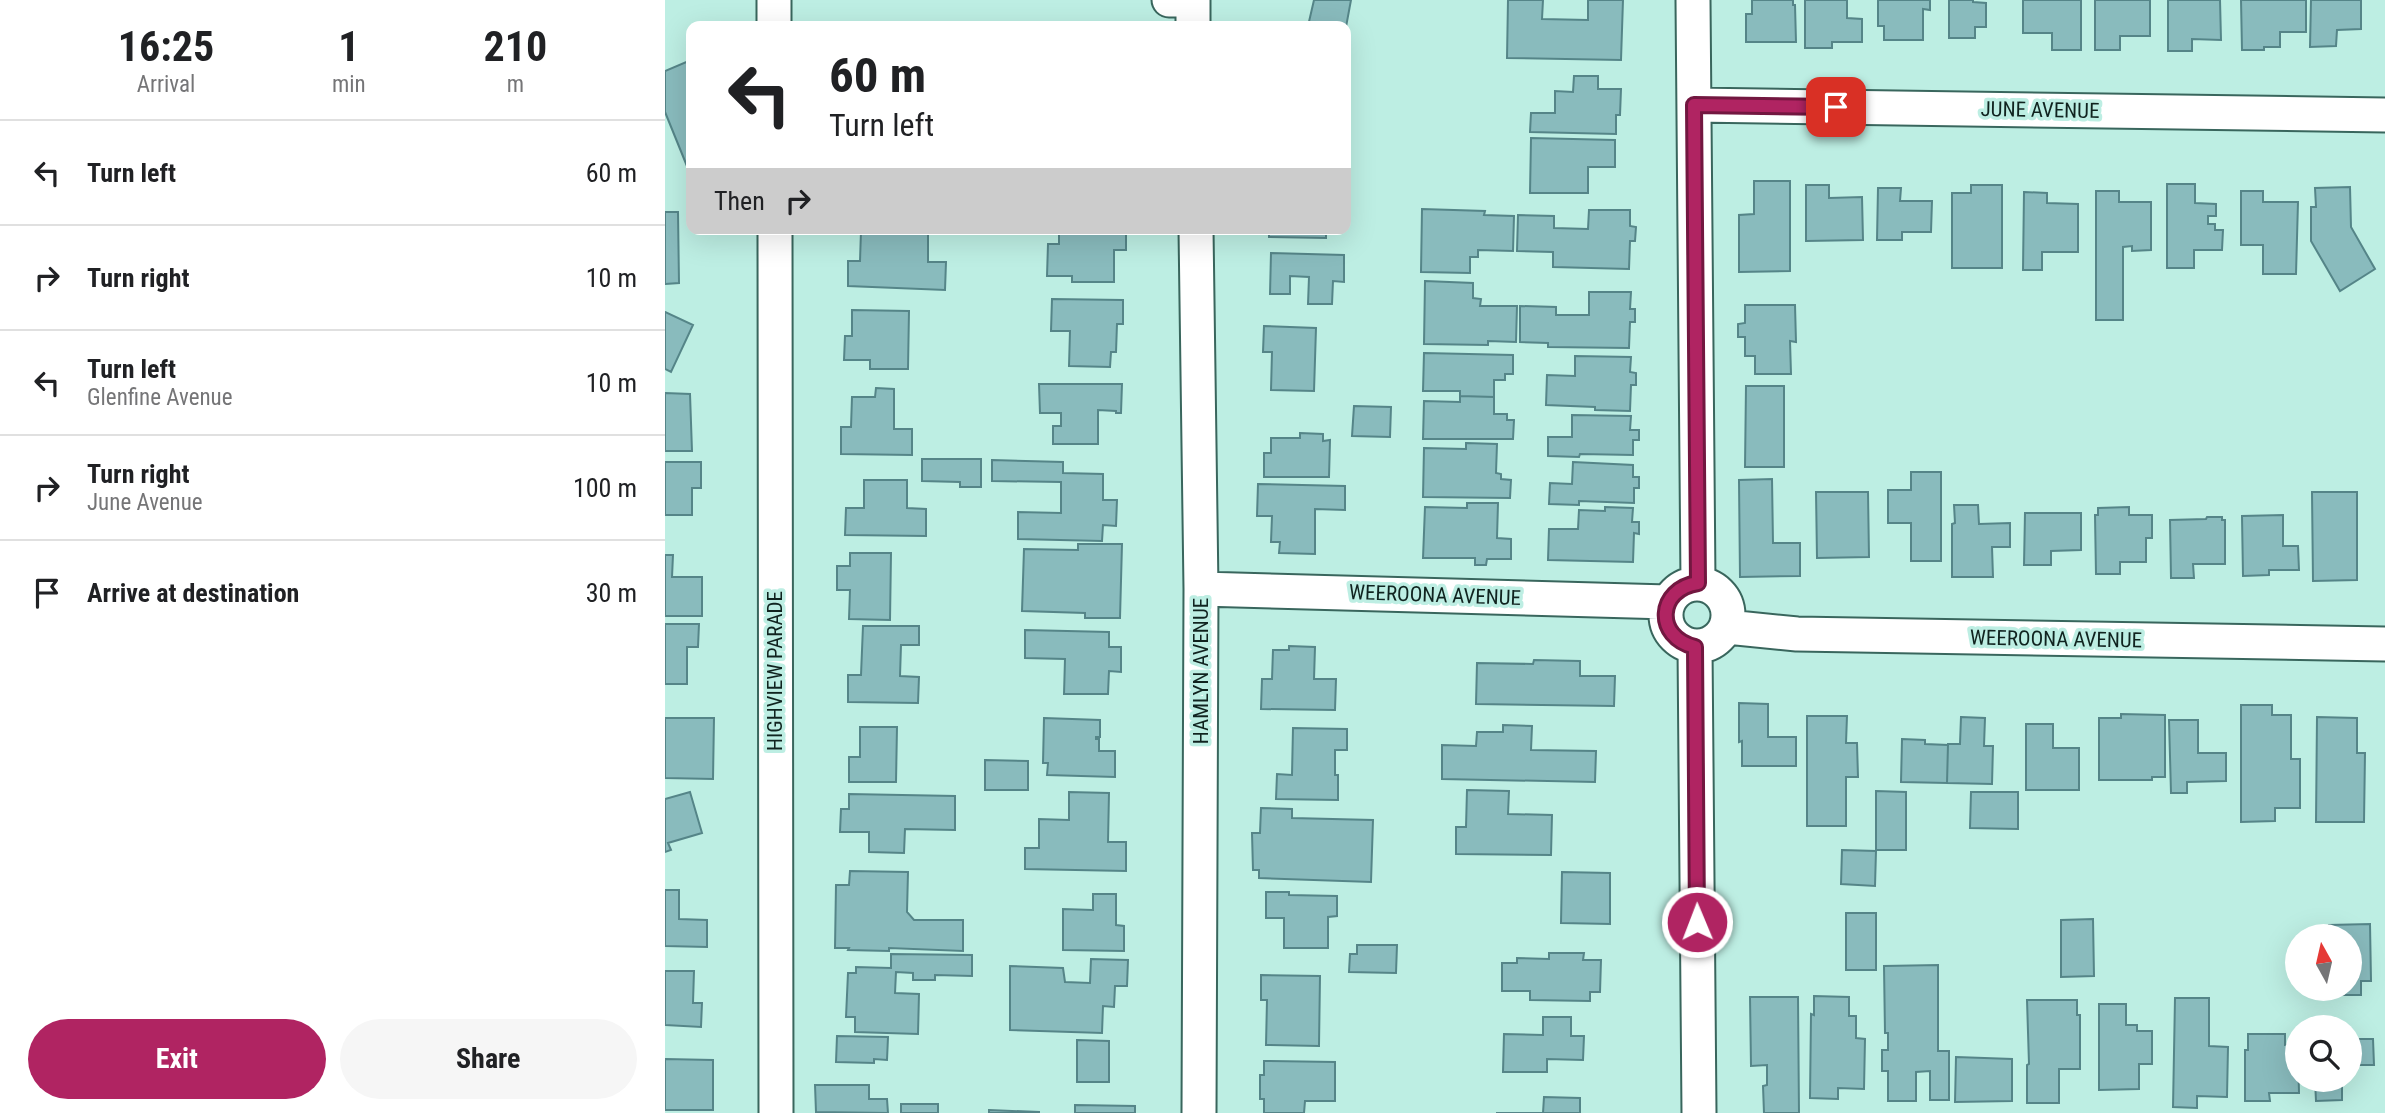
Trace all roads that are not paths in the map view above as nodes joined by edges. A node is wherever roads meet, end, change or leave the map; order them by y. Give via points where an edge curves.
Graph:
1 (774, 0) edge
2 (1169, 0) edge
3 (1693, 0) edge
4 (774, 21) edge
5 (1193, 21) edge
6 (1694, 105) junction
7 (2385, 115) edge
8 (775, 235) edge
9 (1196, 235) edge
10 (1698, 583) junction
11 (1201, 589) junction
12 (1668, 602) junction
13 (1727, 627) junction
14 (2385, 644) edge
15 (1695, 647) junction
16 (776, 1113) edge
17 (1199, 1113) edge
18 (1699, 1113) edge

1 - 4 street
2 - 5 street via 1193,0
3 - 6 street
6 - 7 street, JUNE AVENUE
6 - 10 street
8 - 16 street, HIGHVIEW PARADE
9 - 11 street, HAMLYN AVENUE
10 - 12 street via 1681,589
10 - 13 street via 1724,598
11 - 12 street, WEEROONA AVENUE
11 - 17 street, HAMLYN AVENUE
12 - 15 street via 1670,631 1676,639
13 - 14 street, WEEROONA AVENUE via 1797,635
13 - 15 street via 1714,642
15 - 18 street

